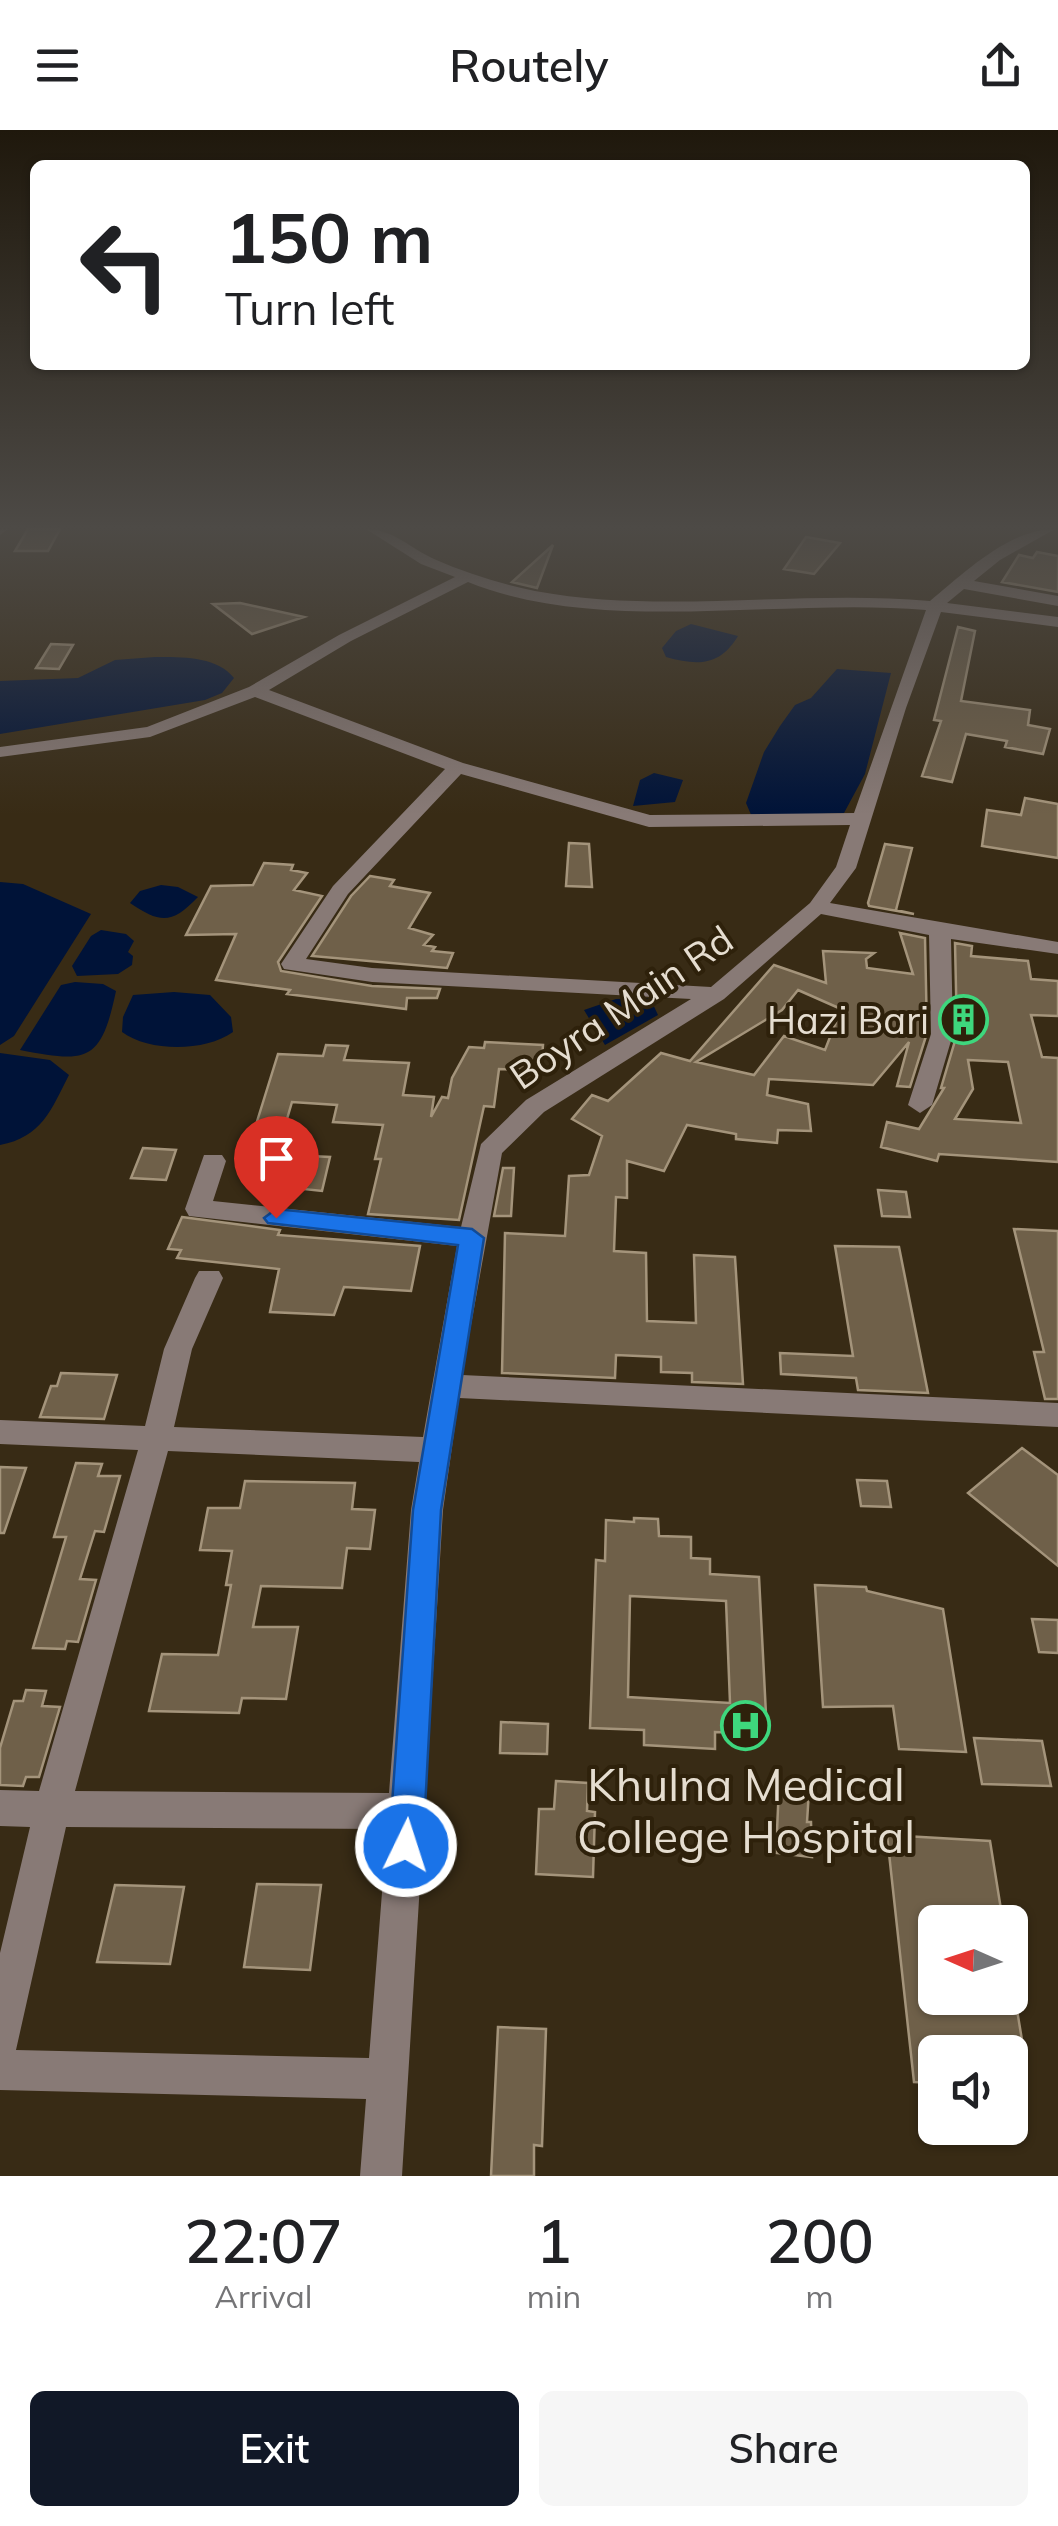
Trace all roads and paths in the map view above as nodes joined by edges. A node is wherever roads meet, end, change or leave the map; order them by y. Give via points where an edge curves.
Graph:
1 (372, 624) edge
2 (929, 624) edge
3 (255, 691) junction
4 (0, 752) edge
5 (458, 768) junction
6 (862, 819) junction
7 (817, 906) junction
8 (940, 932) junction
9 (1058, 948) edge
10 (716, 994) junction
11 (920, 1105) dead end
12 (214, 1161) dead end
13 (472, 1238) junction
14 (208, 1278) dead end
15 (445, 1386) junction
16 (1058, 1415) edge
17 (0, 1432) edge
18 (156, 1440) junction
19 (435, 1450) junction
20 (0, 1808) edge
21 (52, 1809) junction
22 (408, 1812) junction
23 (0, 2039) edge
24 (0, 2070) edge
25 (390, 2079) junction
26 (381, 2176) edge

1 - 3 street
2 - 6 street, Boyra Main Rd
3 - 4 street via 150,732
3 - 5 street
5 - 6 street via 649,821
5 - 10 street via 340,890 292,964 388,976
6 - 7 street, Boyra Main Rd via 846,868
7 - 8 street
7 - 10 street, Boyra Main Rd
8 - 9 street
8 - 11 street via 942,1034
10 - 13 street, Boyra Main Rd via 535,1106 490,1150
12 - 13 street via 198,1210
13 - 15 street, Boyra Main Rd
14 - 18 street via 178,1349
15 - 16 street
15 - 19 street, Boyra Main Rd
17 - 18 street
18 - 19 street
18 - 21 street
19 - 22 street, Boyra Main Rd
20 - 21 street
21 - 22 street
21 - 23 street
22 - 25 street, Boyra Main Rd
24 - 25 street
25 - 26 street, Boyra Main Rd

